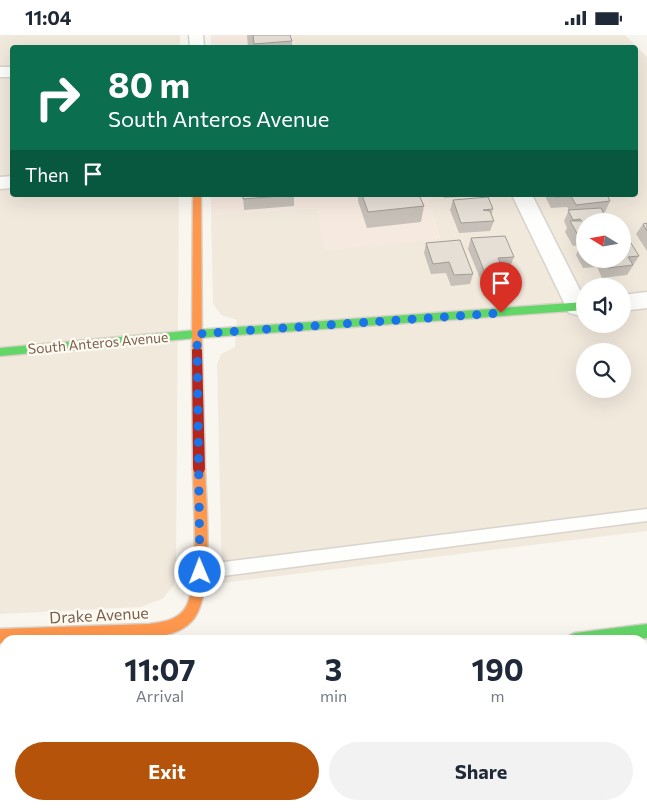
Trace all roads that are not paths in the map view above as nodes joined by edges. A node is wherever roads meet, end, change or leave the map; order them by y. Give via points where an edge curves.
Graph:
1 (197, 197) edge
2 (523, 197) edge
3 (576, 298) edge
4 (647, 300) edge
5 (631, 302) edge
6 (576, 307) edge
7 (197, 334) junction
8 (0, 352) edge
9 (647, 515) edge
10 (200, 572) junction
11 (647, 631) edge
12 (0, 635) edge
13 (615, 635) edge

1 - 7 main road
2 - 3 street
4 - 5 street
6 - 7 main road, South Anteros Avenue
7 - 8 main road, South Anteros Avenue
7 - 10 main road
9 - 10 lane
10 - 12 main road, Drake Avenue via 198,601 194,609 182,621 168,627 140,632
11 - 13 main road

